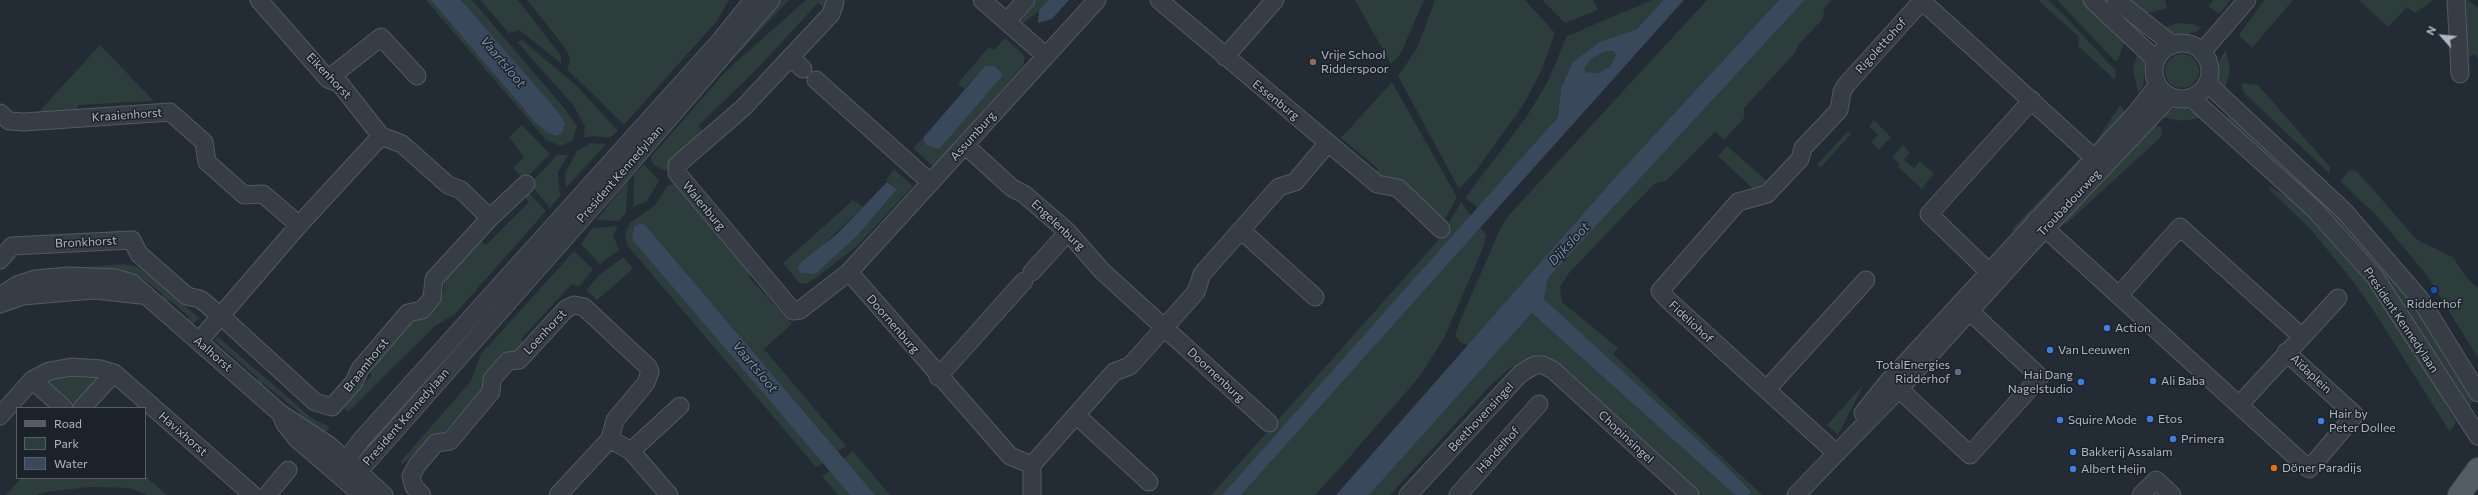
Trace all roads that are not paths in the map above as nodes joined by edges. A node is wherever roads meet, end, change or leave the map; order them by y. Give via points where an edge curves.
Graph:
1 (259, 0) edge
2 (753, 0) edge
3 (771, 0) edge
4 (982, 0) edge
5 (1026, 0) edge
6 (1097, 0) edge
7 (1159, 0) edge
8 (1275, 0) edge
9 (2092, 0) edge
10 (2116, 0) edge
11 (2247, 0) edge
12 (2456, 0) edge
13 (835, 2) dead end
14 (1007, 21) junction
15 (2172, 44) junction
16 (2202, 52) junction
17 (1046, 56) junction
18 (1225, 57) junction
19 (791, 58) junction
20 (2156, 60) junction
21 (2460, 74) dead end
22 (417, 76) dead end
23 (328, 79) junction
24 (2207, 83) junction
25 (2158, 86) junction
26 (2170, 97) junction
27 (2191, 98) junction
28 (2032, 100) junction
29 (0, 113) edge
30 (381, 136) junction
31 (1328, 143) junction
32 (965, 145) junction
33 (2099, 162) junction
34 (931, 183) junction
35 (526, 184) dead end
36 (1749, 199) joint
37 (490, 218) junction
38 (2041, 224) junction
39 (299, 225) junction
40 (1442, 229) dead end
41 (1241, 230) junction
42 (1068, 232) junction
43 (0, 260) edge
44 (849, 272) junction
45 (1989, 272) junction
46 (1866, 280) dead end
47 (2120, 294) junction
48 (146, 295) junction
49 (0, 296) edge
50 (1315, 297) dead end
51 (2338, 298) dead end
52 (0, 304) edge
53 (1965, 306) junction
54 (221, 316) junction
55 (1164, 327) junction
56 (2301, 336) junction
57 (199, 341) junction
58 (2286, 352) junction
59 (114, 373) junction
60 (938, 377) junction
61 (1562, 378) joint
62 (32, 380) junction
63 (1898, 381) junction
64 (1767, 389) junction
65 (2478, 393) edge
66 (1539, 404) dead end
67 (2240, 404) junction
68 (680, 406) dead end
69 (63, 407) edge
70 (83, 407) edge
71 (280, 413) junction
72 (1076, 415) junction
73 (0, 416) edge
74 (1269, 423) dead end
75 (2478, 436) edge
76 (610, 439) junction
77 (631, 451) junction
78 (1836, 453) junction
79 (1032, 465) junction
80 (353, 466) junction
81 (2478, 469) edge
82 (288, 470) dead end
83 (341, 477) junction
84 (1149, 482) dead end
85 (253, 495) edge
86 (266, 495) edge
87 (362, 495) edge
88 (384, 495) edge
89 (422, 495) edge
90 (558, 495) edge
91 (669, 495) edge
92 (1032, 495) edge
93 (1408, 495) edge
94 (1458, 495) edge
95 (1690, 495) edge
96 (1796, 495) edge
97 (2141, 495) edge
98 (2172, 495) edge
99 (2459, 495) edge

1 - 23 street, Eikenhorst
2 - 80 street, President Kennedylaan via 720,41 362,439
3 - 80 street, President Kennedylaan via 615,181
4 - 14 street
5 - 14 street
6 - 17 street, Assumburg
7 - 18 street, Essenburg
8 - 18 street
9 - 20 street
10 - 15 street
11 - 16 street
12 - 21 street
13 - 19 street, Walenburg via 831,14
14 - 17 street
15 - 16 street via 2188,44
15 - 20 street via 2162,50
16 - 24 street via 2209,66
17 - 32 street, Assumburg
18 - 31 street, Essenburg
19 - 34 street
19 - 44 street, Walenburg via 743,108 677,165 676,173 793,311 800,310
20 - 25 street via 2154,76
22 - 23 street via 381,37
23 - 30 street, Eikenhorst via 340,84
24 - 27 street
24 - 65 street, President Kennedylaan via 2348,216 2420,299
25 - 26 street
25 - 33 street, Troubadourweg
26 - 27 street
26 - 33 street, Troubadourweg
27 - 75 street, President Kennedylaan via 2314,209 2375,277
28 - 33 street, Rigolettohof
28 - 36 street, Rigolettohof via 1922,1 1846,85 1839,110 1803,148 1800,159 1767,194
28 - 45 street via 1929,214
29 - 39 street, Kraaienhorst via 9,121 24,122 170,112 204,142 207,162 244,195 263,194
30 - 37 street via 402,144 448,185 461,190
30 - 39 street
31 - 40 street via 1377,184 1398,188
31 - 41 street via 1295,182 1279,187
32 - 34 street, Assumburg
32 - 42 street, Engelenburg via 1012,188 1024,194
33 - 38 street, Troubadourweg
34 - 44 street, Assumburg
35 - 37 street, Braamhorst
36 - 64 street, Fideliohof via 1738,202 1660,291 1751,378
37 - 54 street, Braamhorst via 434,279 432,298 422,310 408,314 360,369 354,382 332,407 315,402
38 - 45 street, Troubadourweg
38 - 47 street, Aïdaplein
38 - 53 street, Troubadourweg
39 - 54 street
41 - 50 street
41 - 55 street via 1202,274 1196,292
42 - 55 street, Engelenburg via 1102,271
42 - 60 street
43 - 54 street, Bronkhorst via 12,246 132,240 139,254 187,296 200,299
44 - 60 street, Doornenburg
45 - 53 street, Troubadourweg
46 - 64 street
47 - 56 street, Aïdaplein via 2180,227
47 - 67 street, Aïdaplein
48 - 49 street, Aalhorst via 132,284 116,278 86,276 35,279 17,285
48 - 52 street via 95,290 23,296
48 - 57 street, Aalhorst
51 - 56 street, Aïdaplein
53 - 63 street, Troubadourweg
53 - 63 street via 2040,376 1970,455
54 - 57 street
55 - 72 street via 1130,366 1114,372
55 - 74 street, Doornenburg
56 - 58 street, Aïdaplein
57 - 71 street, Aalhorst
58 - 67 street, Aïdaplein
58 - 67 street, Aïdaplein via 2355,415 2309,469
59 - 62 street, Havixhorst via 89,367 63,367
59 - 70 street
59 - 85 street, Havixhorst
60 - 79 street, Doornenburg via 1010,456
61 - 93 street, Beethovensingel via 1543,365 1528,368
61 - 95 street, Chopinsingel
62 - 69 street
62 - 73 street, Havixhorst
63 - 78 street, Troubadourweg via 1874,397
64 - 78 street, Fideliohof
66 - 94 street, Händelhof
68 - 77 street
71 - 80 street, Aalhorst via 330,446
71 - 83 street, Aalhorst via 291,432
72 - 79 street
72 - 84 street
76 - 77 street
76 - 89 street, Loenhorst via 615,420 646,383 650,372 648,367 584,307 574,305 566,309 519,360 508,362 492,379 491,392 450,441 436,443 417,465 411,476 414,487
76 - 90 street, Loenhorst
77 - 91 street
78 - 96 street, Troubadourweg
79 - 92 street
80 - 83 street, President Kennedylaan
80 - 88 street, Aalhorst
81 - 99 main road
82 - 86 street
83 - 87 street, Aalhorst
97 - 98 street via 2156,480

